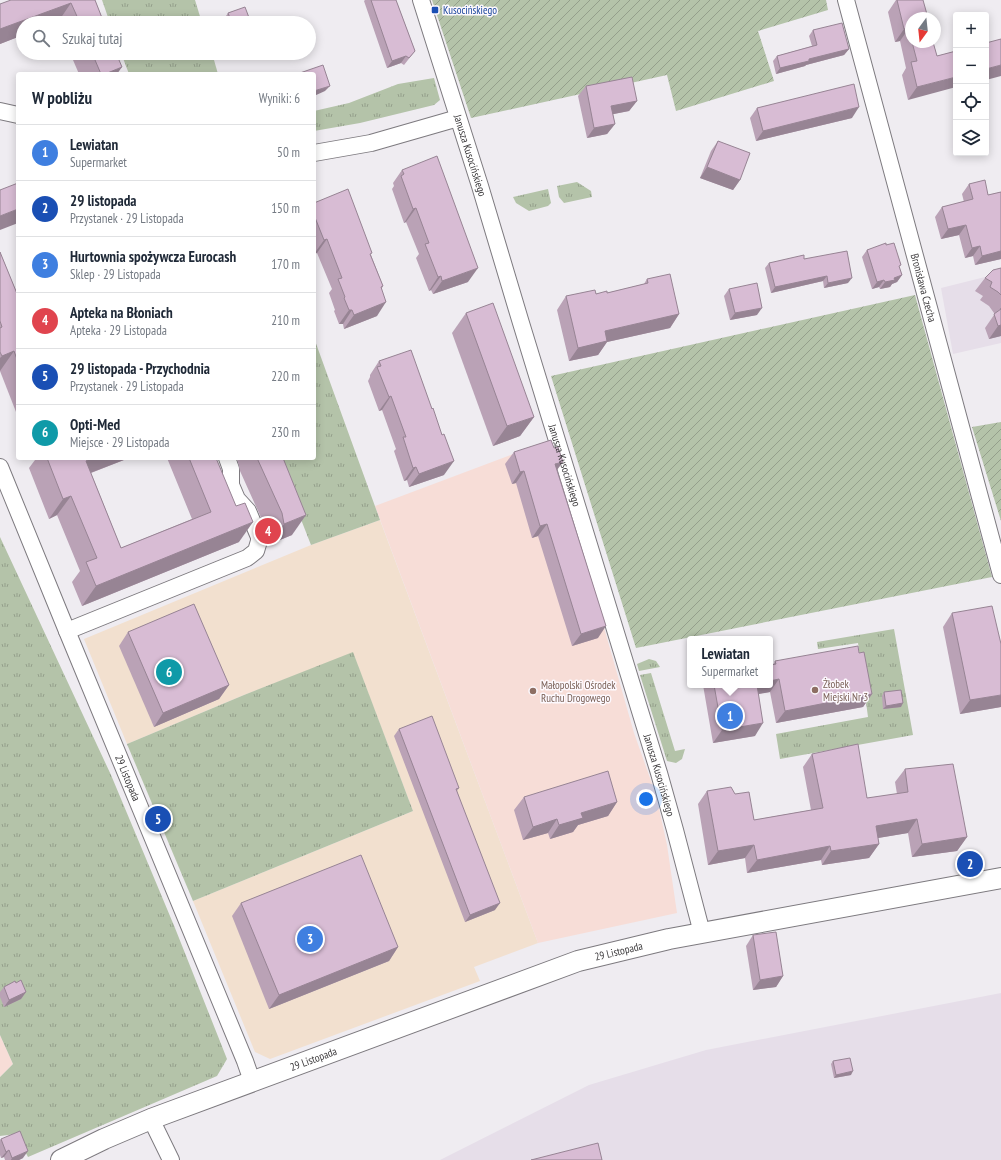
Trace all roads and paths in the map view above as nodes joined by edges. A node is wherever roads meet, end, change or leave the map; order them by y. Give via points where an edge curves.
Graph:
1 (421, 0) edge
2 (846, 0) edge
3 (0, 111) edge
4 (16, 115) edge
5 (458, 118) junction
6 (316, 153) edge
7 (228, 460) edge
8 (0, 467) edge
9 (1001, 575) edge
10 (66, 631) junction
11 (1001, 878) edge
12 (702, 933) junction
13 (252, 1081) junction
14 (151, 1119) junction
15 (61, 1160) edge
16 (171, 1160) edge

1 - 5 street, Janusza Kusocińskiego
2 - 9 street, Bronisława Czecha
3 - 4 street
5 - 6 street via 371,143
5 - 12 street, Janusza Kusocińskiego via 659,773
7 - 10 street via 231,469 231,485 237,499 248,511 259,537 256,551 248,558
8 - 10 street, 29 Listopada
10 - 13 street, 29 Listopada
11 - 12 street, 29 Listopada
12 - 13 street, 29 Listopada via 578,961
13 - 14 street, 29 Listopada
14 - 15 street, 29 Listopada
14 - 16 street

